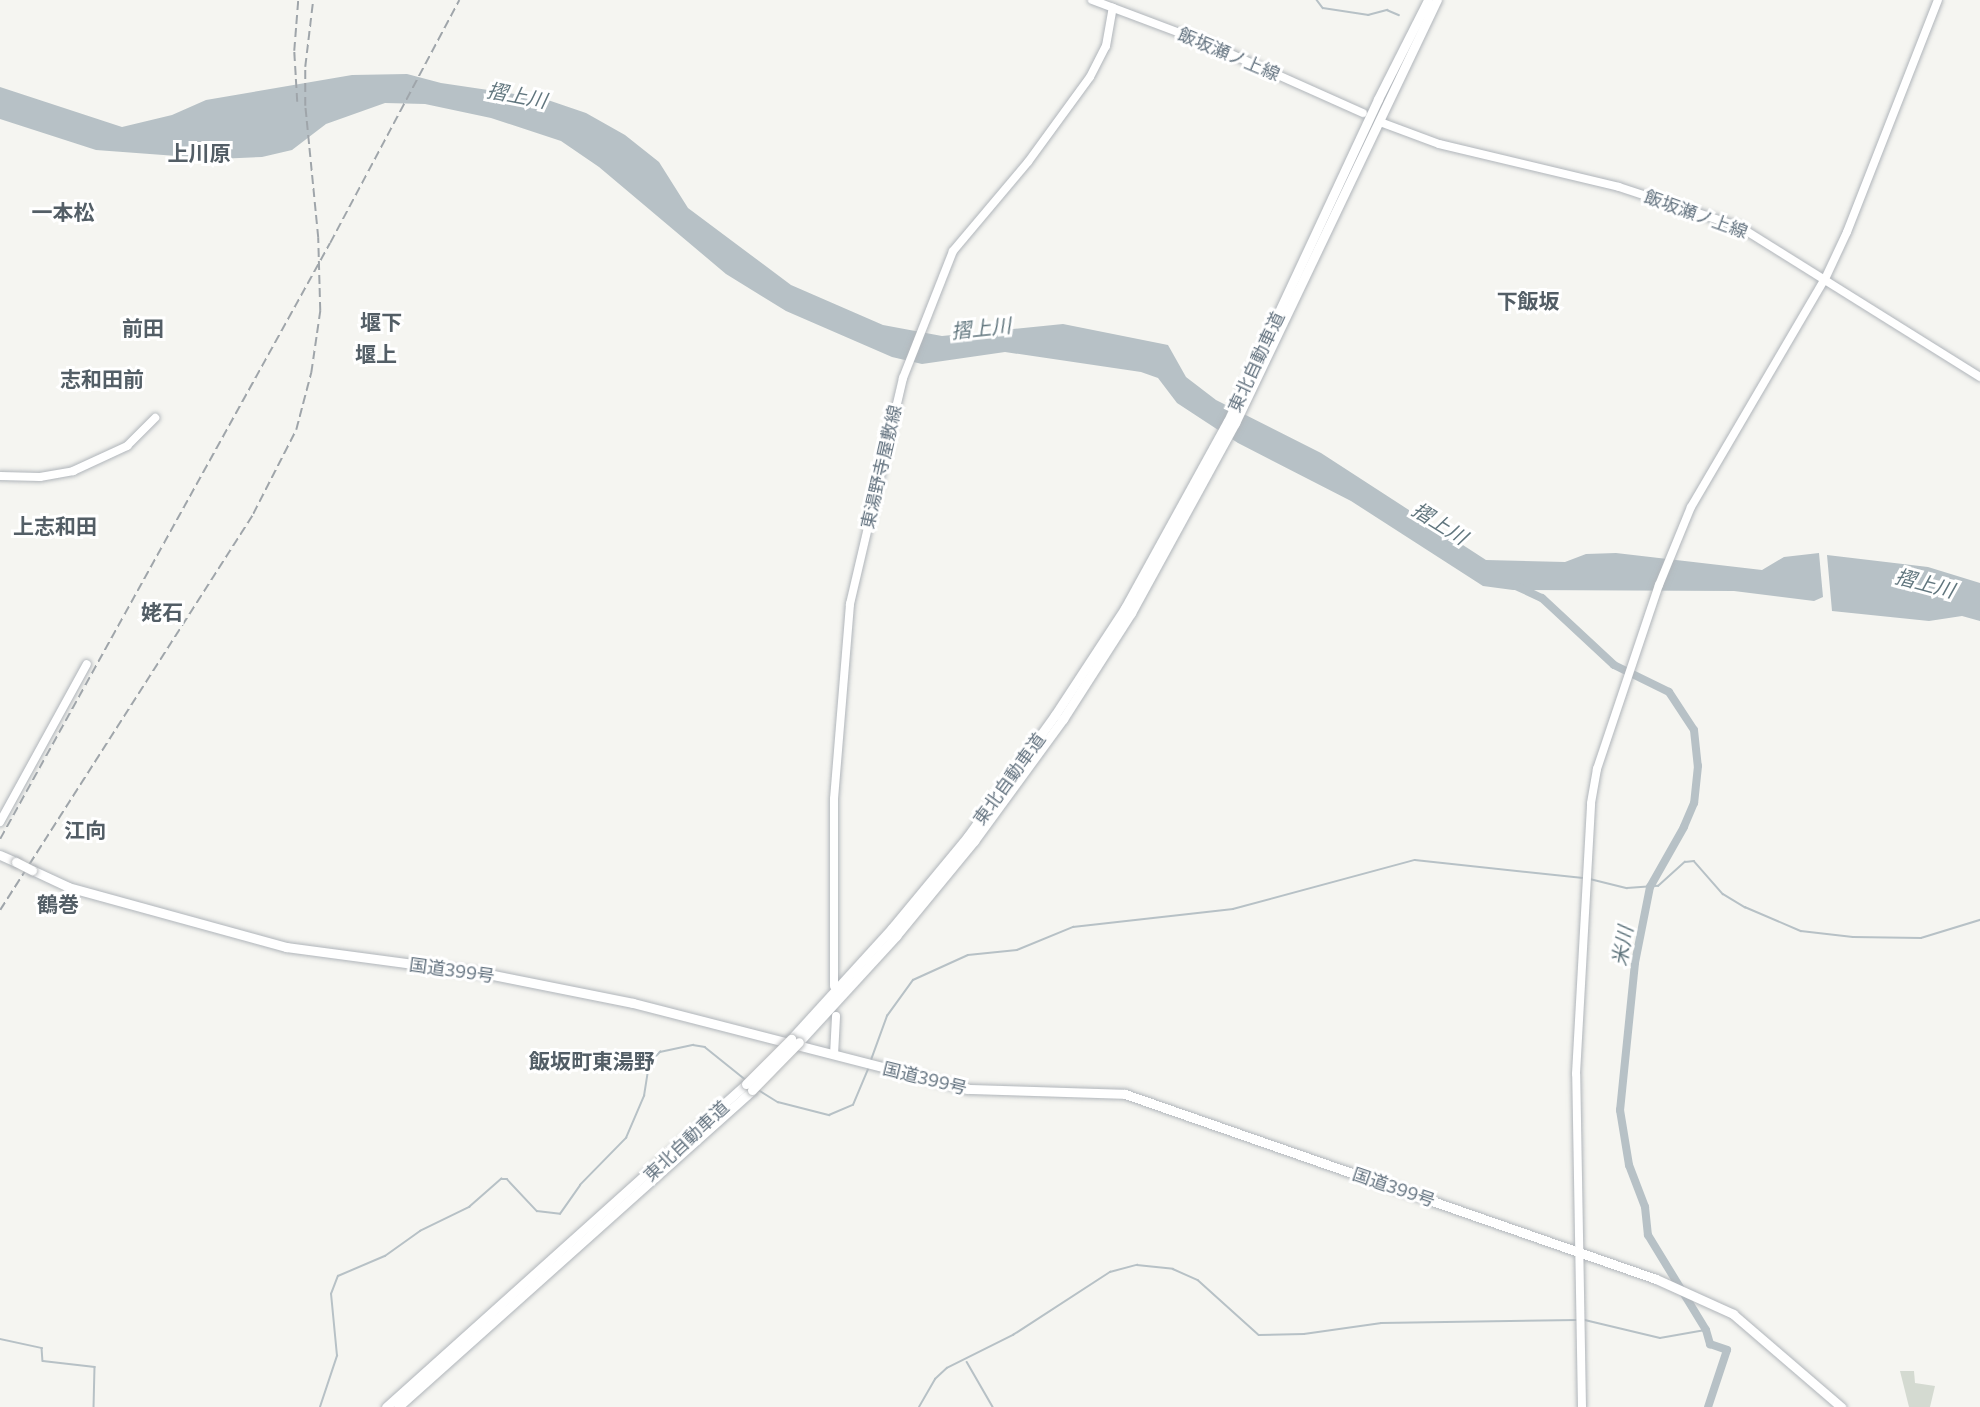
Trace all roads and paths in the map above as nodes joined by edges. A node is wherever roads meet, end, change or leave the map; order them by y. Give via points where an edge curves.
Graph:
1 (1092, 0) edge
2 (1428, 0) edge
3 (1437, 0) edge
4 (1938, 0) edge
5 (1113, 8) junction
6 (1363, 113) dead end
7 (1380, 122) dead end
8 (1825, 279) junction
9 (1298, 281) junction
10 (1980, 377) edge
11 (155, 418) dead end
12 (0, 476) edge
13 (87, 664) dead end
14 (0, 822) edge
15 (0, 855) edge
16 (834, 986) dead end
17 (836, 1016) dead end
18 (834, 1054) junction
19 (749, 1087) junction
20 (1578, 1251) junction
21 (386, 1407) edge
22 (398, 1407) edge
23 (1582, 1407) edge
24 (1841, 1407) edge

1 - 5 main road, 飯坂瀬ノ上線
2 - 9 highway, 東北自動車道
3 - 9 highway, 東北自動車道
4 - 8 main road via 1848,232
5 - 6 main road, 飯坂瀬ノ上線 via 1204,42
5 - 16 main road, 東湯野寺屋敷線 via 1106,46 1090,77 1028,162 967,230 938,284 903,378 850,604 833,816
7 - 8 main road, 飯坂瀬ノ上線 via 1439,144 1619,187 1692,210 1757,236
8 - 10 main road, 飯坂瀬ノ上線
8 - 20 main road via 1690,507 1597,769 1591,803 1576,1074
9 - 19 highway, 東北自動車道, bridge via 1207,471 1125,608 1007,783 919,897 795,1041
11 - 12 main road via 127,446 73,471 39,477
13 - 14 main road
15 - 18 highway, 国道399号, bridge via 68,887 286,947 488,974 633,1003
17 - 18 main road
18 - 20 highway, 国道399号 via 967,1089 1125,1094
19 - 21 highway, 東北自動車道
19 - 22 highway, 東北自動車道
20 - 23 main road
20 - 24 highway, 国道399号 via 1685,1293 1746,1323

